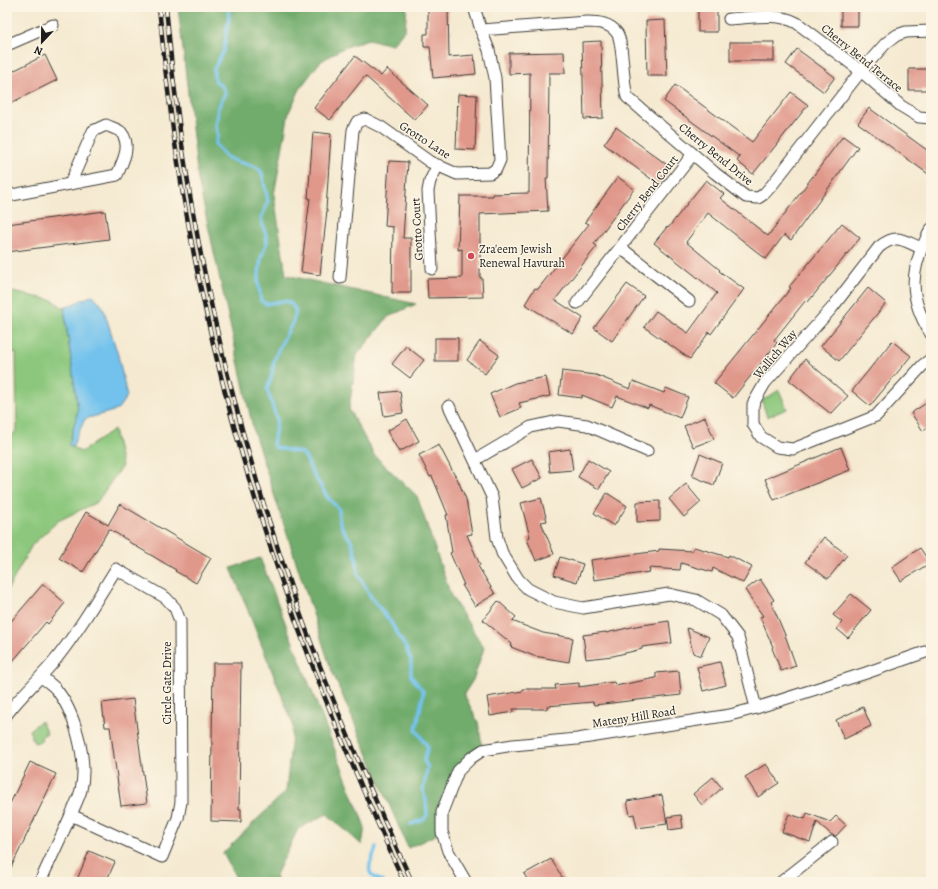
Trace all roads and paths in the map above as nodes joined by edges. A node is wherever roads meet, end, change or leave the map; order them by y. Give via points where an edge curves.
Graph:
1 (474, 7) edge
2 (729, 19) dead end
3 (53, 25) dead end
4 (481, 30) junction
5 (931, 31) edge
6 (7, 44) edge
7 (861, 71) junction
8 (931, 118) edge
9 (693, 154) junction
10 (438, 165) junction
11 (70, 184) junction
12 (7, 196) edge
13 (931, 230) edge
14 (621, 248) junction
15 (921, 248) junction
16 (432, 269) dead end
17 (340, 278) dead end
18 (689, 301) dead end
19 (576, 303) dead end
20 (931, 334) edge
21 (931, 359) edge
22 (449, 406) dead end
23 (647, 451) dead end
24 (475, 460) junction
25 (931, 650) edge
26 (41, 676) junction
27 (756, 708) junction
28 (7, 714) edge
29 (71, 815) junction
30 (832, 842) dead end
31 (40, 882) edge
32 (466, 882) edge
33 (781, 882) edge

1 - 4 street, Grotto Lane
2 - 7 street, Cherry Bend Terrace via 788,18
3 - 6 street
4 - 9 street, Cherry Bend Drive via 586,22 604,23 611,27 619,35 627,97
4 - 10 street, Grotto Lane via 489,50 495,78 500,160 496,169 490,173 456,174
5 - 7 street, Cherry Bend Drive via 897,35 886,42
7 - 8 street, Cherry Bend Terrace via 901,106 919,117
7 - 9 street, Cherry Bend Drive via 772,185 758,198 746,196
9 - 14 street, Cherry Bend Court
10 - 16 street, Grotto Court via 428,191
10 - 17 street, Grotto Lane via 381,127 365,119 357,122 353,130
11 - 11 street via 118,175 127,143 120,131 106,125 93,131
11 - 12 street
13 - 15 street
14 - 18 street, Cherry Bend Court
14 - 19 street, Cherry Bend Court
15 - 20 street via 915,267 915,300
15 - 21 street, Wallich Way via 900,239 888,240 878,247 832,308 765,383 753,404 753,424 761,437 777,447 792,449 876,416
22 - 24 street
23 - 24 street via 587,425 558,421 531,427
24 - 27 street via 492,497 497,538 502,553 518,579 528,589 554,602 583,608 669,594 696,600 721,615 738,637
25 - 27 street, Mateny Hill Road
26 - 28 street, Circle Gate Drive
26 - 29 street via 55,689 67,706 80,748 83,772 81,790
26 - 29 street, Circle Gate Drive via 75,635 116,569 166,598 175,608 180,621 181,802 178,818 162,857
27 - 32 street, Mateny Hill Road via 730,715 635,731 483,750 458,771 442,812 442,832 448,851
29 - 31 street
30 - 33 street

